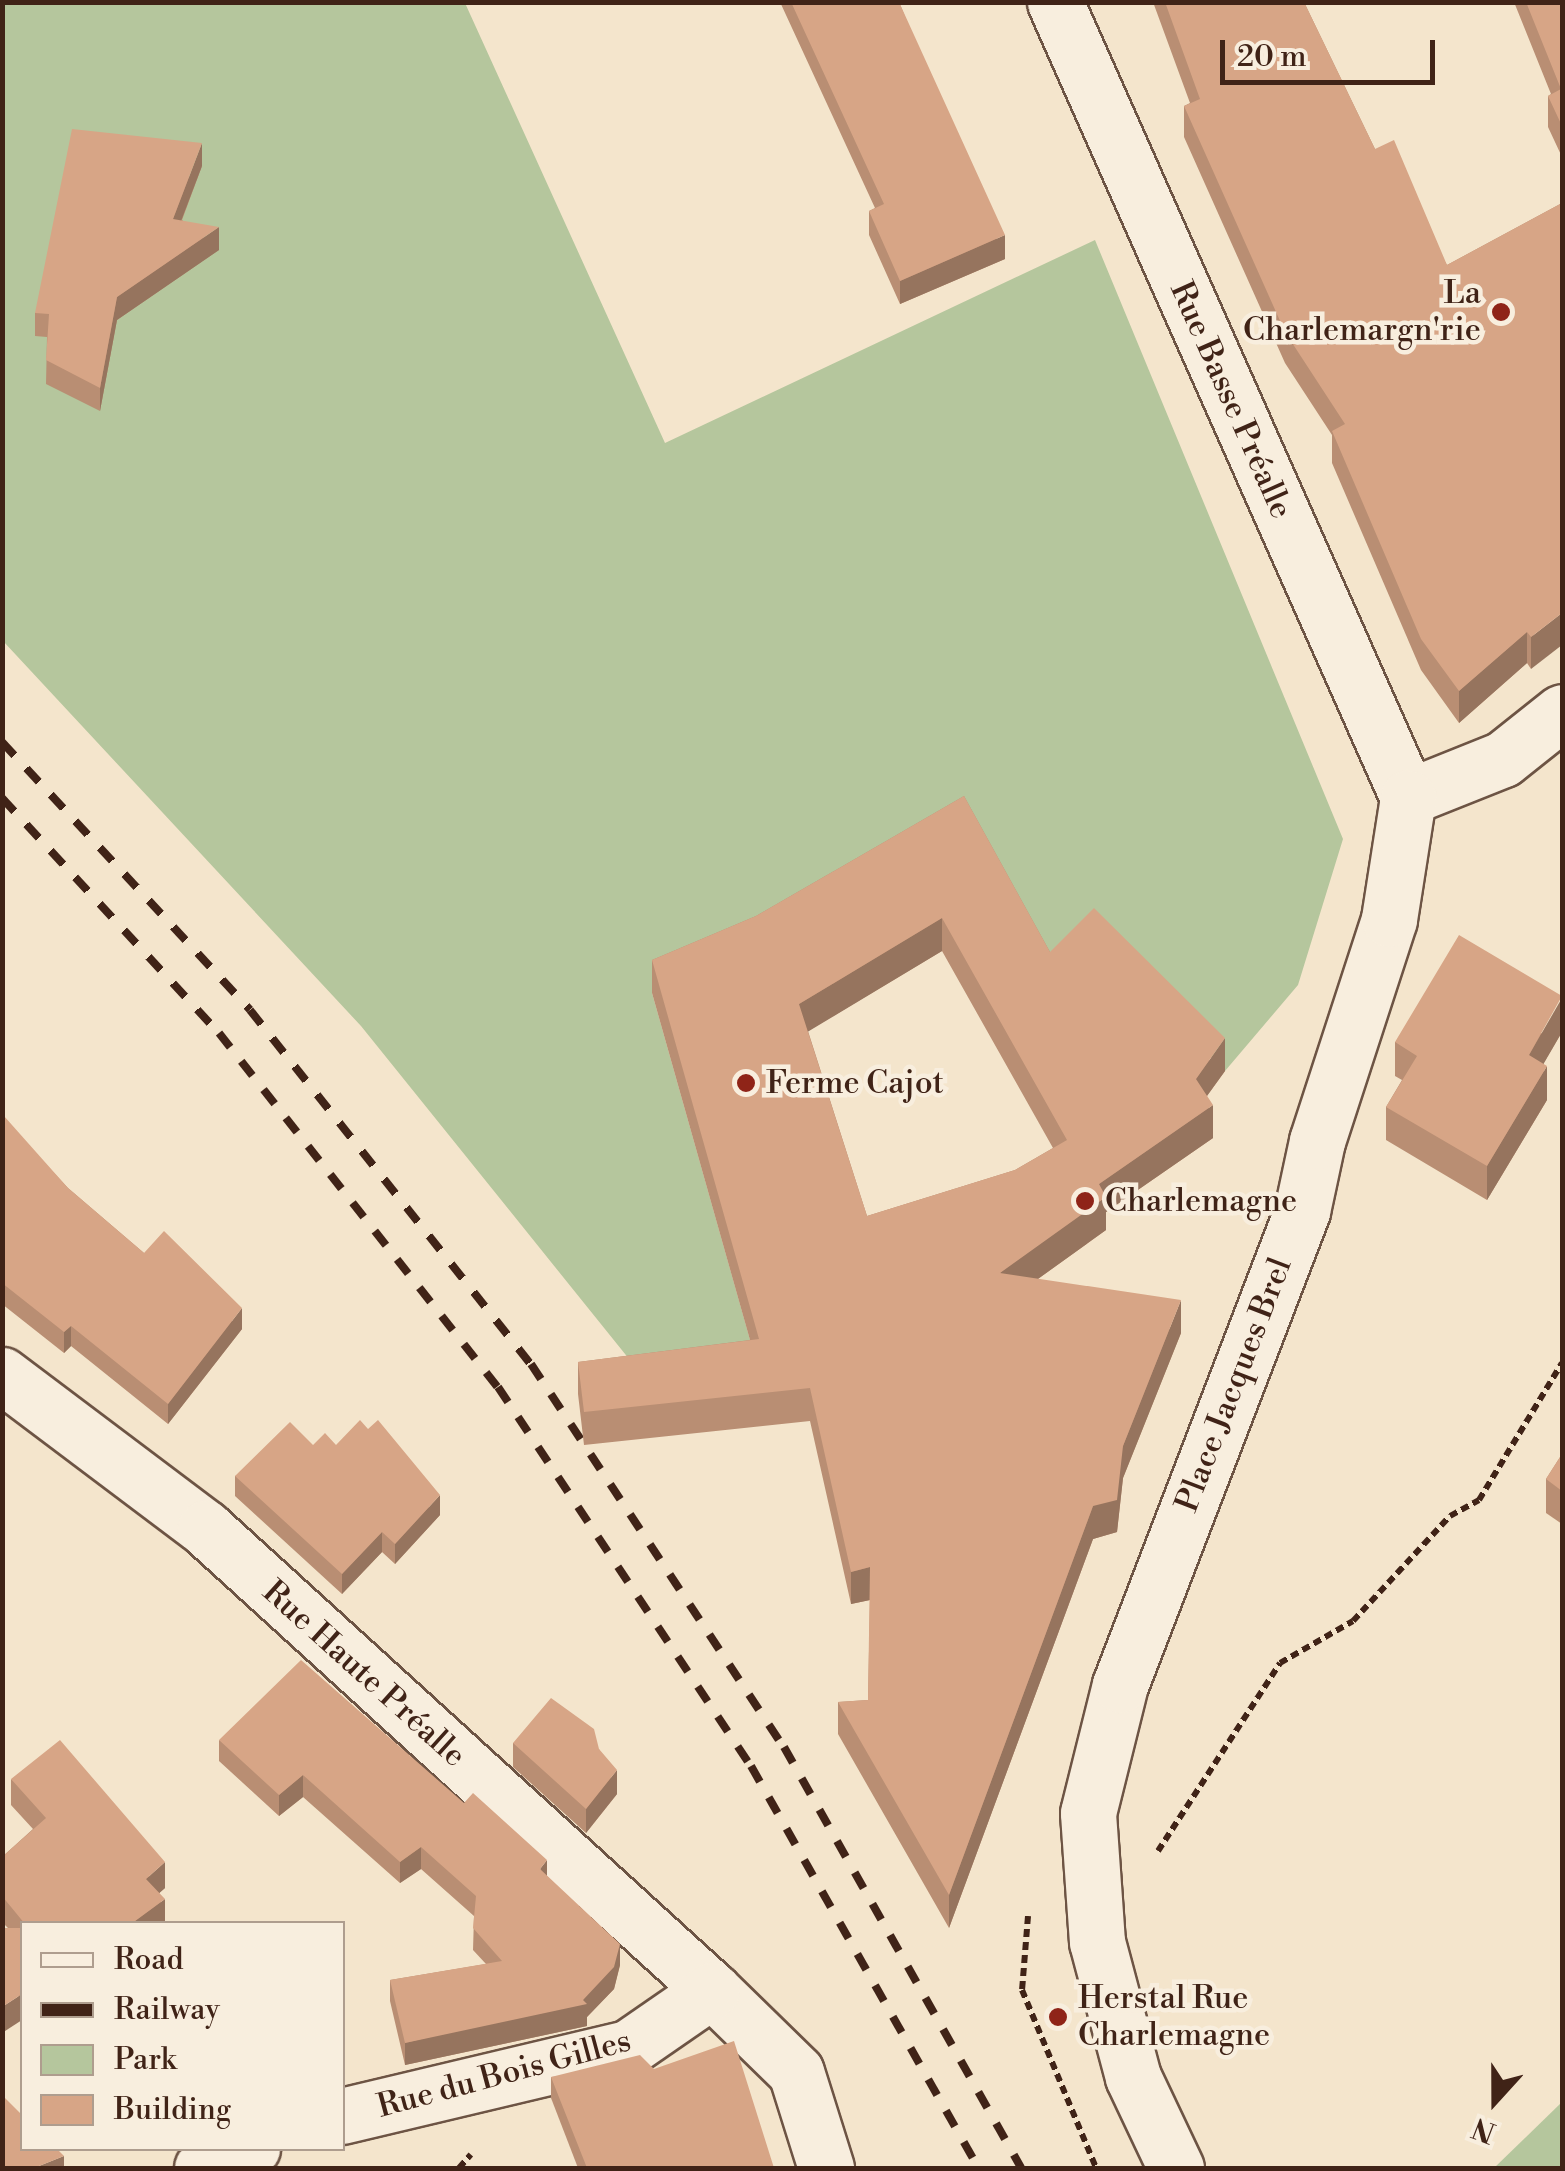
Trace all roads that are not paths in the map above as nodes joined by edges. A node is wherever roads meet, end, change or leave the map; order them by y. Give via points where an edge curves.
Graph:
1 (1055, 2) edge
2 (1562, 712) edge
3 (1408, 797) junction
4 (2, 1375) edge
5 (712, 1990) junction
6 (345, 2115) edge
7 (244, 2151) edge
8 (202, 2168) edge
9 (826, 2168) edge
10 (1176, 2168) edge

1 - 3 street, Rue Basse Préalle
2 - 3 street via 1502,758
3 - 10 street, Place Jacques Brel via 1389,919 1317,1140 1302,1210 1120,1685 1092,1797 1095,1917 1133,2076
4 - 5 street, Rue Haute Préalle via 205,1528
5 - 6 street, Rue du Bois Gilles via 628,2048
5 - 9 street, Rue Haute Préalle via 796,2072
7 - 8 street

